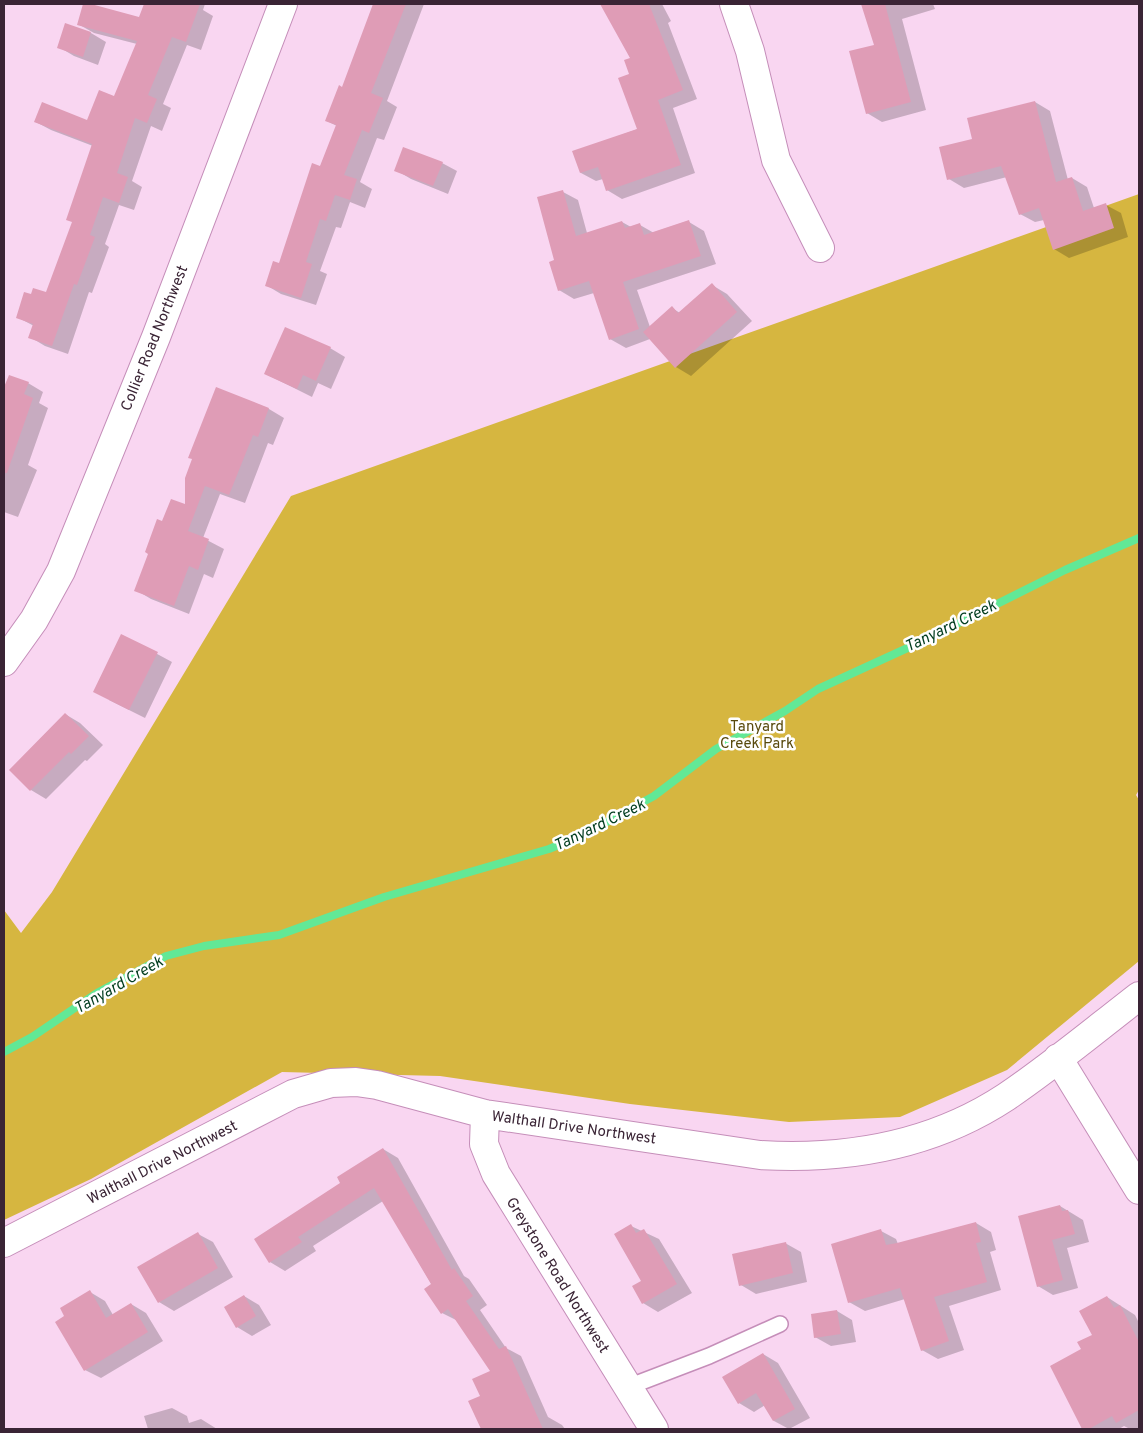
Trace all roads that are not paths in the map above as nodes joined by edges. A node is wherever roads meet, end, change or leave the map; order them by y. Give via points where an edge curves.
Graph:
1 (283, 4) edge
2 (734, 4) edge
3 (820, 248) dead end
4 (4, 662) edge
5 (1139, 996) edge
6 (1058, 1058) junction
7 (485, 1114) junction
8 (1139, 1190) edge
9 (4, 1243) edge
10 (780, 1324) dead end
11 (628, 1387) junction
12 (654, 1429) edge

1 - 4 street, Collier Road Northwest via 156,337 60,571 34,620
2 - 3 street via 750,51 776,160
5 - 6 street, Walthall Drive Northwest
6 - 7 street, Walthall Drive Northwest via 1005,1097 954,1125 900,1144 837,1156 760,1155
6 - 8 street
7 - 9 street, Walthall Drive Northwest via 377,1085 331,1083 293,1094
7 - 11 street, Greystone Road Northwest via 484,1144 496,1174
10 - 11 lane
11 - 12 street, Greystone Road Northwest

